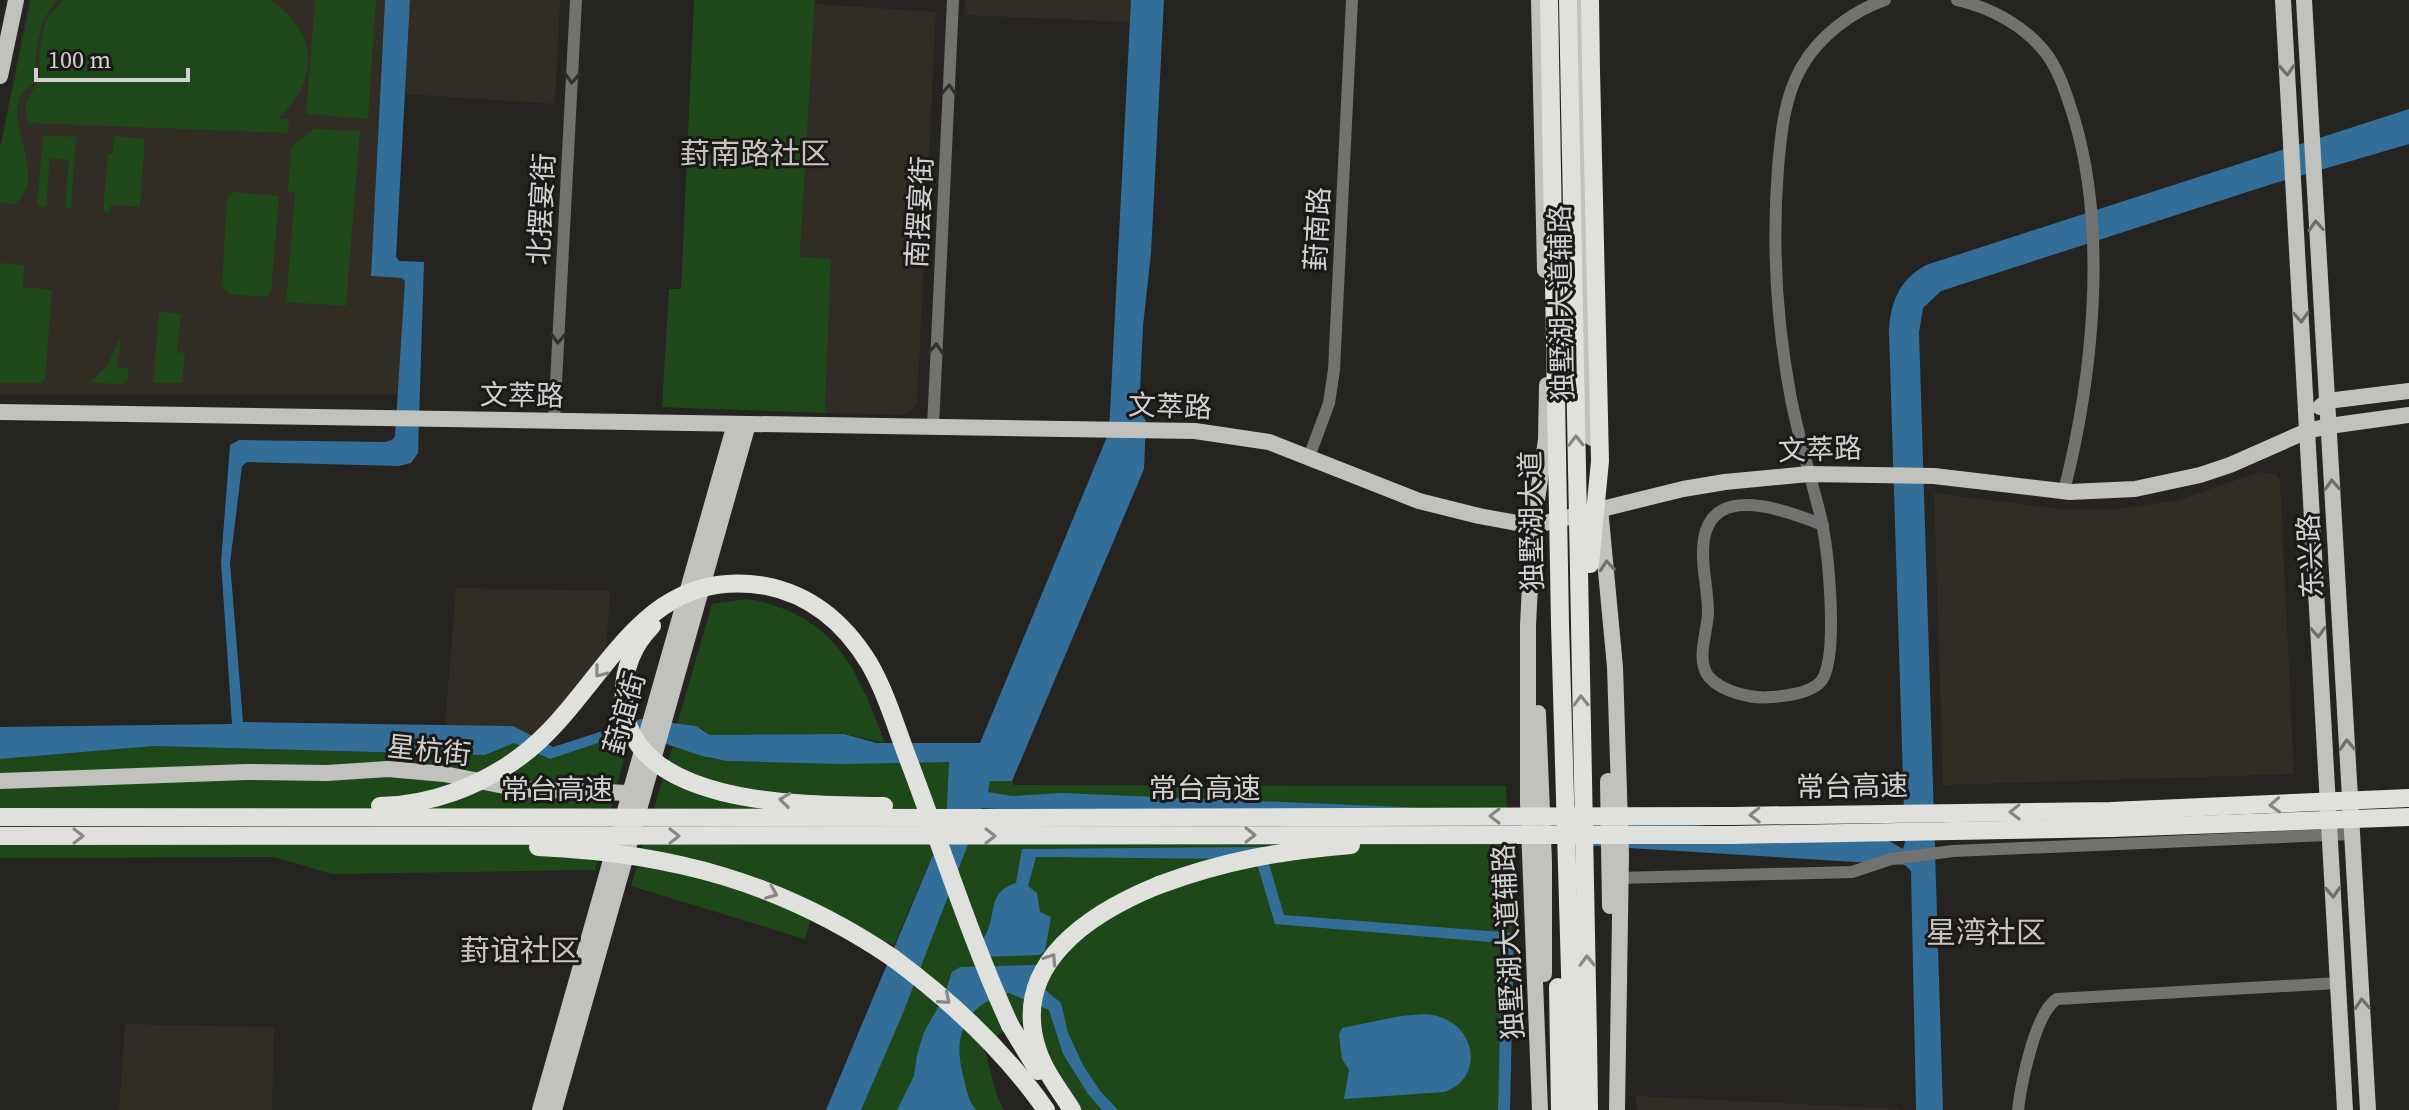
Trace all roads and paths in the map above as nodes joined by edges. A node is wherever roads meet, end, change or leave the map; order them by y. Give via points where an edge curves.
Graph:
1 (16, 0) edge
2 (576, 0) edge
3 (953, 0) edge
4 (1352, 0) edge
5 (1539, 0) edge
6 (1549, 0) edge
7 (1885, 0) edge
8 (1957, 0) edge
9 (2283, 0) edge
10 (2304, 0) edge
11 (1576, 1) edge
12 (1866, 4) edge
13 (1586, 65) junction
14 (0, 76) edge
15 (2409, 391) edge
16 (2327, 401) junction
17 (0, 412) edge
18 (2409, 415) edge
19 (554, 421) junction
20 (741, 424) junction
21 (2307, 424) junction
22 (2329, 426) junction
23 (933, 427) junction
24 (1546, 440) junction
25 (1309, 457) junction
26 (1809, 474) junction
27 (1559, 481) junction
28 (2064, 491) junction
29 (1600, 508) junction
30 (1823, 525) junction
31 (1533, 526) junction
32 (1580, 643) junction
33 (0, 781) edge
34 (0, 792) edge
35 (2409, 798) edge
36 (631, 799) junction
37 (0, 816) edge
38 (1087, 816) junction
39 (2409, 817) edge
40 (2352, 834) junction
41 (1731, 835) junction
42 (2329, 835) junction
43 (0, 836) edge
44 (364, 836) junction
45 (1614, 854) junction
46 (1620, 878) junction
47 (2338, 983) junction
48 (1002, 1034) junction
49 (1580, 1040) junction
50 (2364, 1049) junction
51 (2341, 1050) junction
52 (1617, 1076) junction
53 (1586, 1108) edge
54 (540, 1110) edge
55 (554, 1110) edge
56 (1048, 1110) edge
57 (1072, 1110) edge
58 (1540, 1110) edge
59 (1560, 1110) edge
60 (1617, 1110) edge
61 (2018, 1110) edge
62 (2345, 1110) edge
63 (2368, 1110) edge

1 - 14 main road
2 -> 19 street, 北摆宴街
23 -> 3 street, 南摆宴街
4 - 25 street, 葑南路 via 1334,370 1329,403
5 - 24 main road, 独墅湖大道辅路
6 - 27 highway, 独墅湖大道, bridge
7 - 12 street
8 - 28 street via 1998,14 2047,54 2082,144 2092,206 2092,288 2082,401
9 -> 21 main road, 东兴路
16 -> 10 main road, 东兴路
11 - 13 main road, 独墅湖大道辅路
11 - 13 highway via 1590,32
32 -> 11 highway, 独墅湖大道, bridge
12 - 26 street via 1808,57 1789,98 1783,128 1776,232 1780,315 1791,399
13 - 29 main road, 独墅湖大道辅路 via 1589,396
13 - 32 highway, bridge via 1600,461
15 - 16 main road
16 - 21 main road, 文萃路
16 - 22 main road, 东兴路
17 - 19 main road, 文萃路
18 - 22 main road
19 - 20 main road, 文萃路
20 - 23 main road, 文萃路
20 - 36 main road, 葑谊街
21 - 22 main road
21 - 28 main road, 文萃路 via 2273,447 2174,481 2108,492
21 -> 42 main road, 东兴路
40 -> 22 main road, 东兴路
23 - 25 main road, 文萃路 via 1195,431 1255,439
24 - 29 main road via 1562,480
24 - 31 main road, 独墅湖大道辅路
25 - 31 main road, 文萃路 via 1419,501
26 - 28 main road, 文萃路 via 1934,476
26 - 29 main road, 文萃路 via 1725,482
26 - 30 street
27 - 49 highway, 独墅湖大道, bridge
27 - 59 highway, bridge via 1551,606
29 - 31 main road, 文萃路
45 -> 29 main road, 独墅湖大道辅路, bridge via 1615,667
30 - 30 street via 1782,509 1752,506 1722,510 1709,524 1703,545 1708,613 1703,654 1713,681 1766,698 1809,689 1823,679 1830,618
31 - 58 main road, 独墅湖大道辅路, bridge
49 -> 32 highway, 独墅湖大道, bridge
33 - 36 main road, 星杭街 via 388,769
34 - 36 main road, 星杭街 via 388,780 443,784 518,800
35 -> 38 highway, 常台高速, bridge via 1991,813
36 - 54 main road, 葑谊街
36 - 55 main road, 葑谊街
37 - 38 highway, 常台高速, bridge
48 -> 37 highway, bridge via 965,915 869,663 833,617 775,588 718,584 673,599 628,636 535,745 486,778 431,799 392,806
38 -> 48 highway, bridge via 957,807 942,807 928,807 914,807 870,806 798,802 700,786 660,767 634,736 624,700 629,662 644,635 667,615 720,593 781,598 836,630 873,688 916,805 921,819 932,847 957,917
39 - 41 highway, 常台高速, bridge
40 - 42 street
50 -> 40 main road, 东兴路
44 -> 41 highway, 常台高速, bridge
57 -> 41 highway, bridge via 1040,1058 1033,1033 1038,985 1066,940 1130,896 1208,868 1281,851 1369,843 1619,842
42 - 46 street via 1953,851 1891,859 1852,872
42 -> 47 main road, 东兴路
43 -> 44 highway, 常台高速, bridge
44 -> 48 highway, bridge via 630,855 735,879 862,937
45 - 46 main road, 独墅湖大道辅路
45 - 52 main road, 独墅湖大道辅路
46 - 52 main road, 独墅湖大道辅路
47 - 51 main road, 东兴路
47 - 61 street via 2057,999 2044,1014
48 - 56 highway
48 - 57 highway
49 - 53 highway
50 - 51 main road
50 - 63 main road, 东兴路
51 - 62 main road, 东兴路
52 - 60 main road, 独墅湖大道辅路

